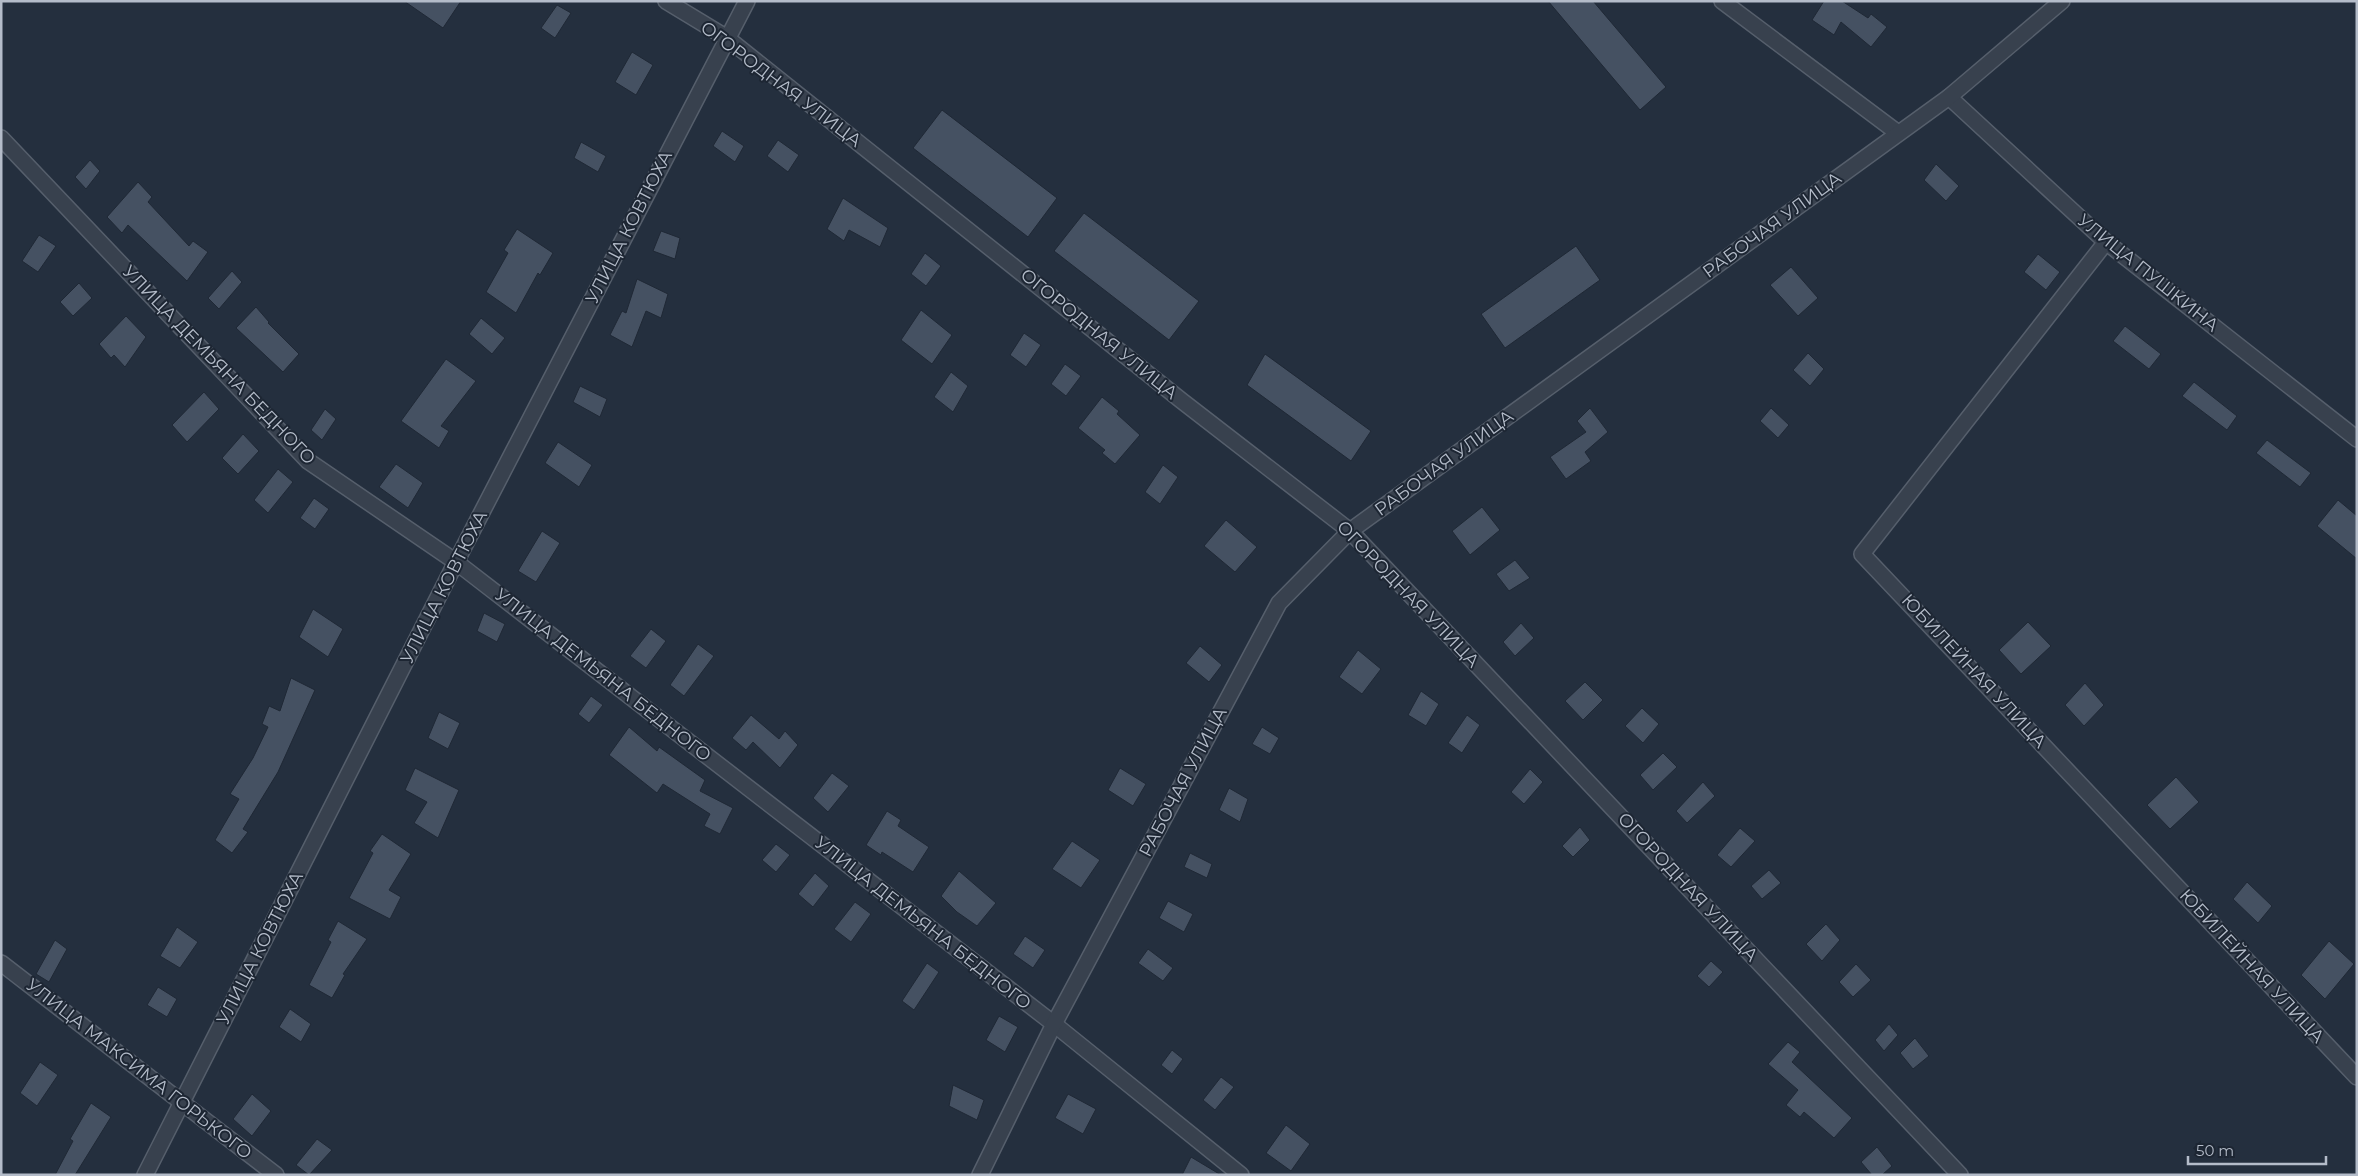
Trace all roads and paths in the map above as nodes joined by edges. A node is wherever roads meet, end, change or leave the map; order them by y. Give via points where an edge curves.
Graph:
1 (666, 1) edge
2 (747, 1) edge
3 (1722, 1) edge
4 (2062, 1) edge
5 (727, 38) junction
6 (1949, 96) junction
7 (1898, 133) junction
8 (1, 138) edge
9 (2106, 242) junction
10 (2357, 439) edge
11 (1350, 531) junction
12 (456, 562) junction
13 (1, 963) edge
14 (1054, 1024) junction
15 (2357, 1076) edge
16 (182, 1101) junction
17 (146, 1175) edge
18 (276, 1175) edge
19 (980, 1175) edge
20 (1241, 1175) edge
21 (1960, 1175) edge

1 - 5 street, ОГОРОДНАЯ УЛИЦА
2 - 5 street, УЛИЦА КОВТЮХА
3 - 7 street
4 - 6 street, РАБОЧАЯ УЛИЦА
5 - 11 street, ОГОРОДНАЯ УЛИЦА
5 - 12 street, УЛИЦА КОВТЮХА
6 - 7 street, РАБОЧАЯ УЛИЦА
6 - 9 street, УЛИЦА ПУШКИНА
7 - 11 street, РАБОЧАЯ УЛИЦА
8 - 12 street, УЛИЦА ДЕМЬЯНА БЕДНОГО via 308,462
9 - 10 street, УЛИЦА ПУШКИНА
9 - 15 street, ЮБИЛЕЙНАЯ УЛИЦА via 1862,554
11 - 14 street, РАБОЧАЯ УЛИЦА via 1279,603
11 - 21 street, ОГОРОДНАЯ УЛИЦА
12 - 14 street, УЛИЦА ДЕМЬЯНА БЕДНОГО
12 - 16 street, УЛИЦА КОВТЮХА
13 - 16 street, УЛИЦА МАКСИМА ГОРЬКОГО
14 - 19 street, РАБОЧАЯ УЛИЦА
14 - 20 street, УЛИЦА ДЕМЬЯНА БЕДНОГО
16 - 17 street, УЛИЦА КОВТЮХА
16 - 18 street, УЛИЦА МАКСИМА ГОРЬКОГО

